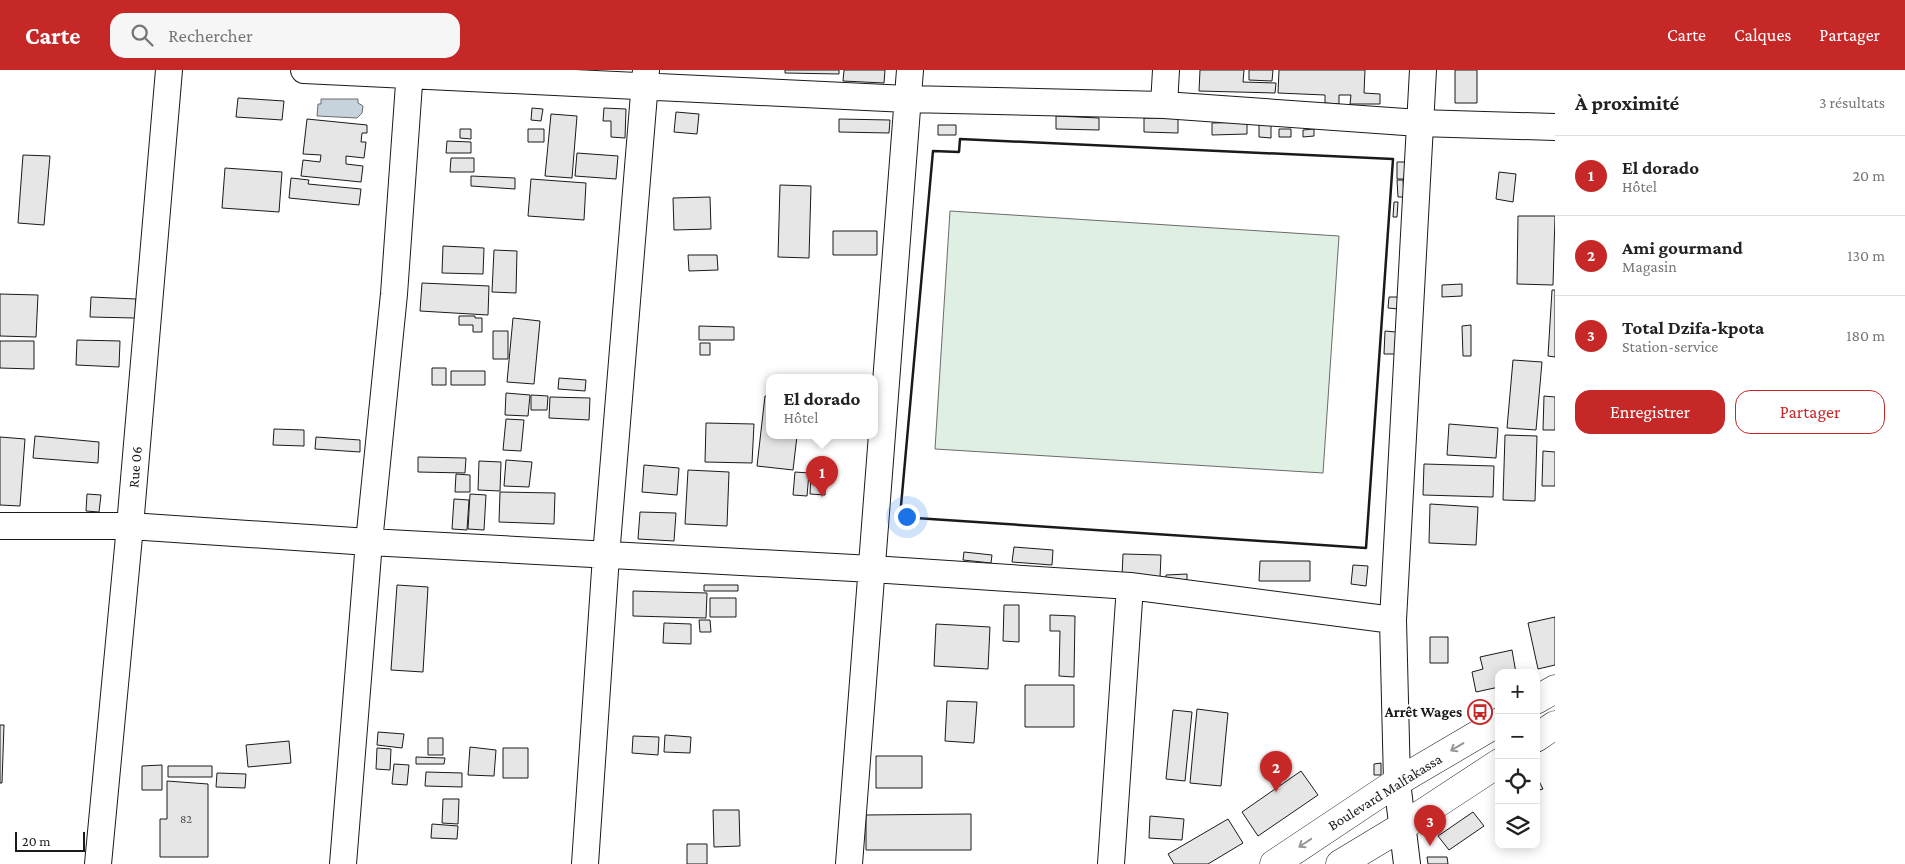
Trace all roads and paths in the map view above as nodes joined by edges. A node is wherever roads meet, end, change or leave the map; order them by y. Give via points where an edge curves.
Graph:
1 (170, 70) edge
2 (304, 70) edge
3 (910, 70) edge
4 (1166, 70) edge
5 (1423, 70) edge
6 (410, 73) edge
7 (646, 78) edge
8 (907, 99) junction
9 (1164, 105) junction
10 (1419, 123) junction
11 (1555, 127) edge
12 (0, 526) edge
13 (130, 526) junction
14 (369, 542) junction
15 (606, 556) junction
16 (872, 569) junction
17 (1130, 586) junction
18 (1393, 620) junction
19 (1555, 689) edge
20 (1540, 698) edge
21 (1495, 724) edge
22 (1555, 725) edge
23 (1540, 735) edge
24 (1495, 765) edge
25 (1398, 782) junction
26 (1402, 826) junction
27 (98, 864) edge
28 (343, 864) edge
29 (585, 864) edge
30 (849, 864) edge
31 (1111, 864) edge
32 (1274, 864) edge
33 (1340, 864) edge
34 (1407, 864) edge

1 - 13 street, Rue 06
2 - 6 street
3 - 8 street
4 - 9 street
5 - 10 street
6 - 7 street
6 - 14 street via 394,294
7 - 8 street
7 - 15 street
8 - 9 street
8 - 16 street
9 - 10 street
10 - 11 street
10 - 18 street
12 - 13 street
13 - 14 street
13 - 27 street, Rue 06
14 - 15 street
14 - 28 street
15 - 16 street
15 - 29 street
16 - 17 street
16 - 30 street
17 - 18 street
17 - 31 street
18 - 25 street
19 - 20 main road
21 -> 25 main road, Boulevard Malfakassa
22 - 23 main road
24 - 26 main road
25 - 26 street
25 -> 32 main road, Boulevard Malfakassa
26 - 33 main road
26 - 34 street

